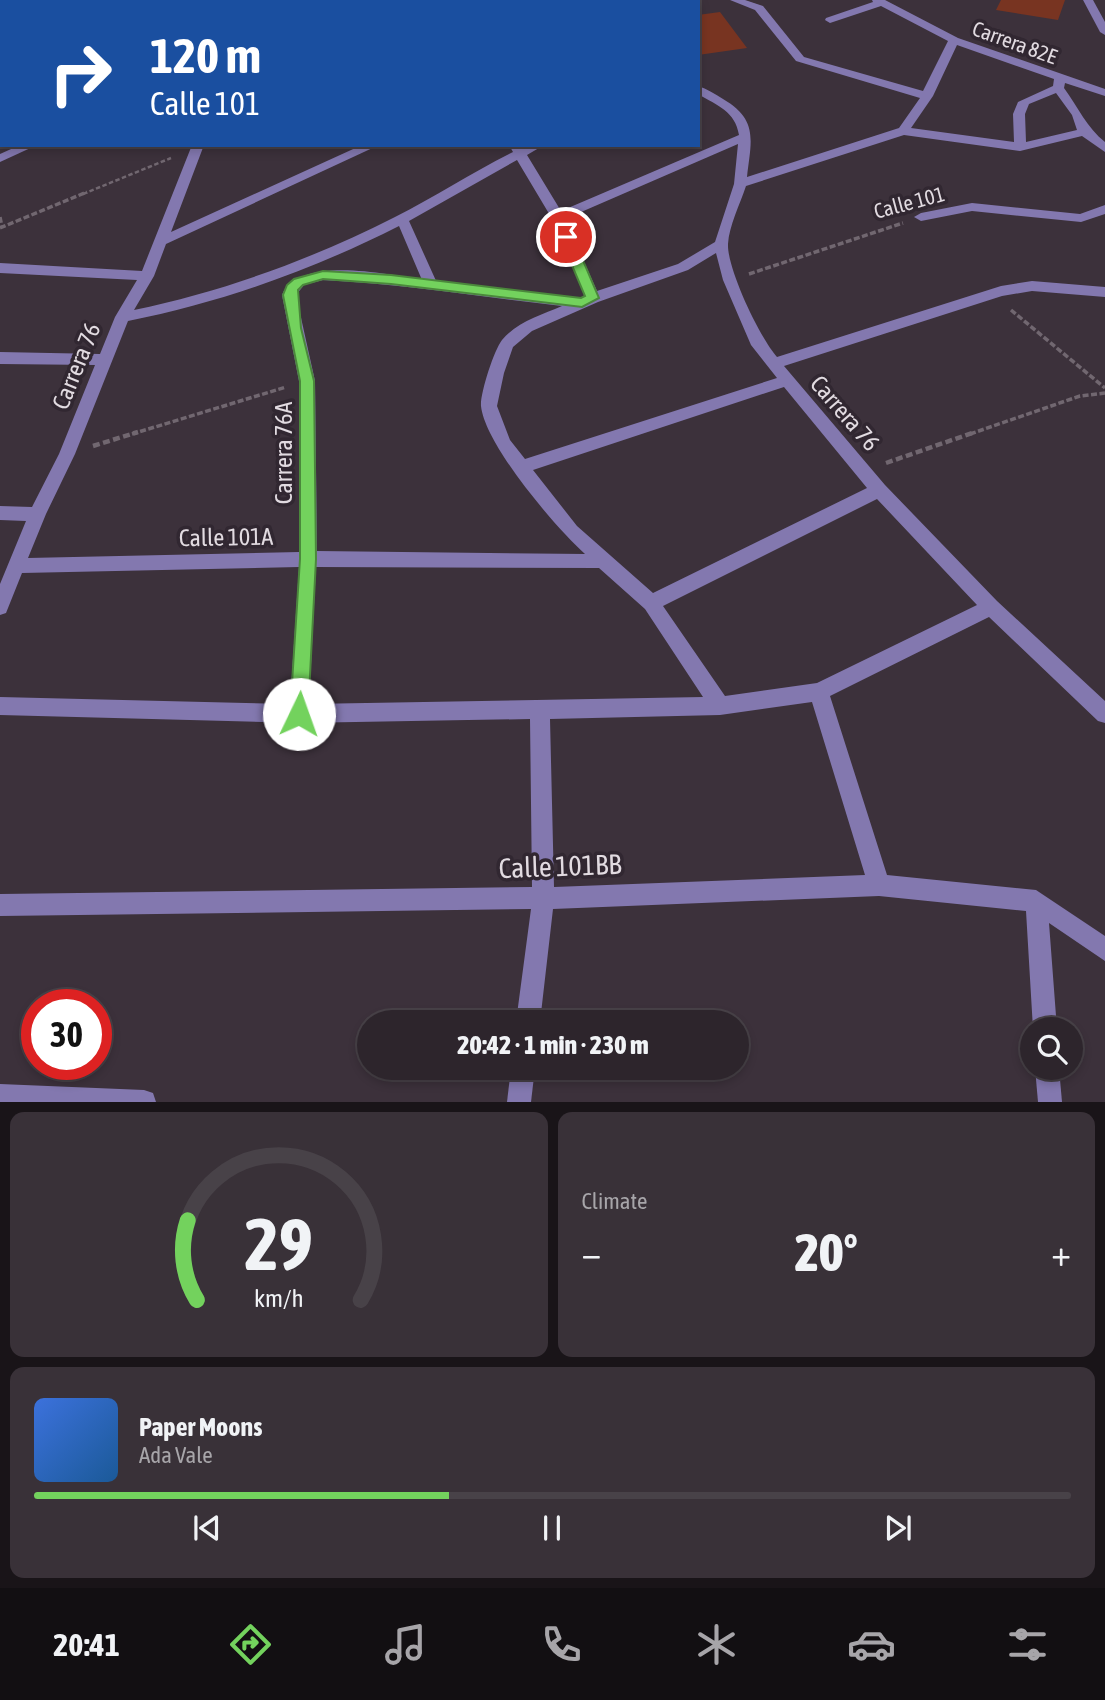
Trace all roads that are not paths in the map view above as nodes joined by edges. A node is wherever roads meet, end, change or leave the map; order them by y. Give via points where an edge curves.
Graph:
1 (735, 0) edge
2 (773, 0) edge
3 (1088, 0) edge
4 (879, 2) edge
5 (759, 8) junction
6 (830, 20) dead end
7 (1105, 32) edge
8 (954, 40) junction
9 (1059, 83) junction
10 (700, 90) edge
11 (1105, 93) edge
12 (927, 96) junction
13 (903, 131) junction
14 (1084, 132) junction
15 (745, 137) junction
16 (1020, 146) junction
17 (26, 147) edge
18 (198, 147) edge
19 (369, 147) edge
20 (1105, 148) edge
21 (518, 149) edge
22 (0, 158) edge
23 (740, 184) junction
24 (1105, 209) edge
25 (558, 217) junction
26 (921, 218) road end
27 (402, 219) junction
28 (162, 241) junction
29 (721, 244) junction
30 (0, 268) edge
31 (147, 276) junction
32 (432, 287) junction
33 (1105, 292) edge
34 (587, 300) junction
35 (122, 317) junction
36 (0, 358) edge
37 (105, 360) junction
38 (774, 364) junction
39 (785, 381) junction
40 (522, 467) junction
41 (879, 490) junction
42 (0, 513) edge
43 (37, 514) junction
44 (308, 559) junction
45 (605, 559) junction
46 (15, 566) junction
47 (650, 603) junction
48 (0, 607) edge
49 (991, 607) junction
50 (819, 692) junction
51 (0, 706) edge
52 (720, 706) junction
53 (540, 711) junction
54 (299, 714) junction
55 (1105, 714) edge
56 (879, 885) junction
57 (542, 898) junction
58 (1036, 901) junction
59 (0, 905) edge
60 (1105, 950) edge
61 (529, 1010) edge
62 (1044, 1017) edge
63 (522, 1080) edge
64 (1048, 1080) edge
65 (0, 1096) edge
66 (144, 1101) edge
67 (519, 1101) edge
68 (1049, 1101) edge

1 - 5 street
2 - 5 street
3 - 7 street
4 - 6 street
4 - 8 street, Carrera 82E
5 - 12 street via 800,59
8 - 9 street, Carrera 82E
8 - 12 street
9 - 11 street, Carrera 82E
9 - 14 street
9 - 16 street via 1024,102 1019,114
10 - 15 street via 734,110 742,120
12 - 13 street
13 - 16 street
13 - 23 street
14 - 16 street
14 - 20 street
15 - 23 street
15 - 25 street
17 - 22 street
18 - 28 street, Carrera 76
19 - 28 street
21 - 25 street
21 - 27 street
23 - 29 street
24 - 26 street, Calle 101 via 1081,218 972,207
25 - 34 street
27 - 32 street
27 - 35 street via 289,273 173,308
28 - 31 street, Carrera 76
29 - 34 street via 683,267
29 - 38 street, Carrera 76 via 730,280 758,345
30 - 31 street
31 - 35 street, Carrera 76
32 - 34 street
32 - 44 street, Carrera 76A via 323,275 299,282 289,295 307,381
33 - 38 street via 1032,286 990,293
34 - 40 street via 527,327 507,344 489,406 503,443
35 - 37 street, Carrera 76
36 - 37 street
37 - 43 street, Carrera 76
38 - 39 street, Carrera 76
39 - 40 street
39 - 41 street, Carrera 76
40 - 45 street via 571,531
41 - 47 street
41 - 49 street, Carrera 76
42 - 43 street
43 - 46 street, Carrera 76
44 - 45 street, Calle 101A
44 - 46 street, Calle 101A
44 - 54 street, Carrera 76A
45 - 47 street
46 - 48 street, Carrera 76
47 - 52 street
49 - 50 street
49 - 55 street, Carrera 76
50 - 52 street
50 - 56 street
51 - 54 street
52 - 53 street
53 - 54 street
53 - 57 street
56 - 57 street, Calle 101BB
56 - 58 street, Calle 101BB
57 - 59 street, Calle 101BB
57 - 61 street
58 - 60 street, Calle 101BB
58 - 62 street
63 - 67 street
64 - 68 street
65 - 66 street

